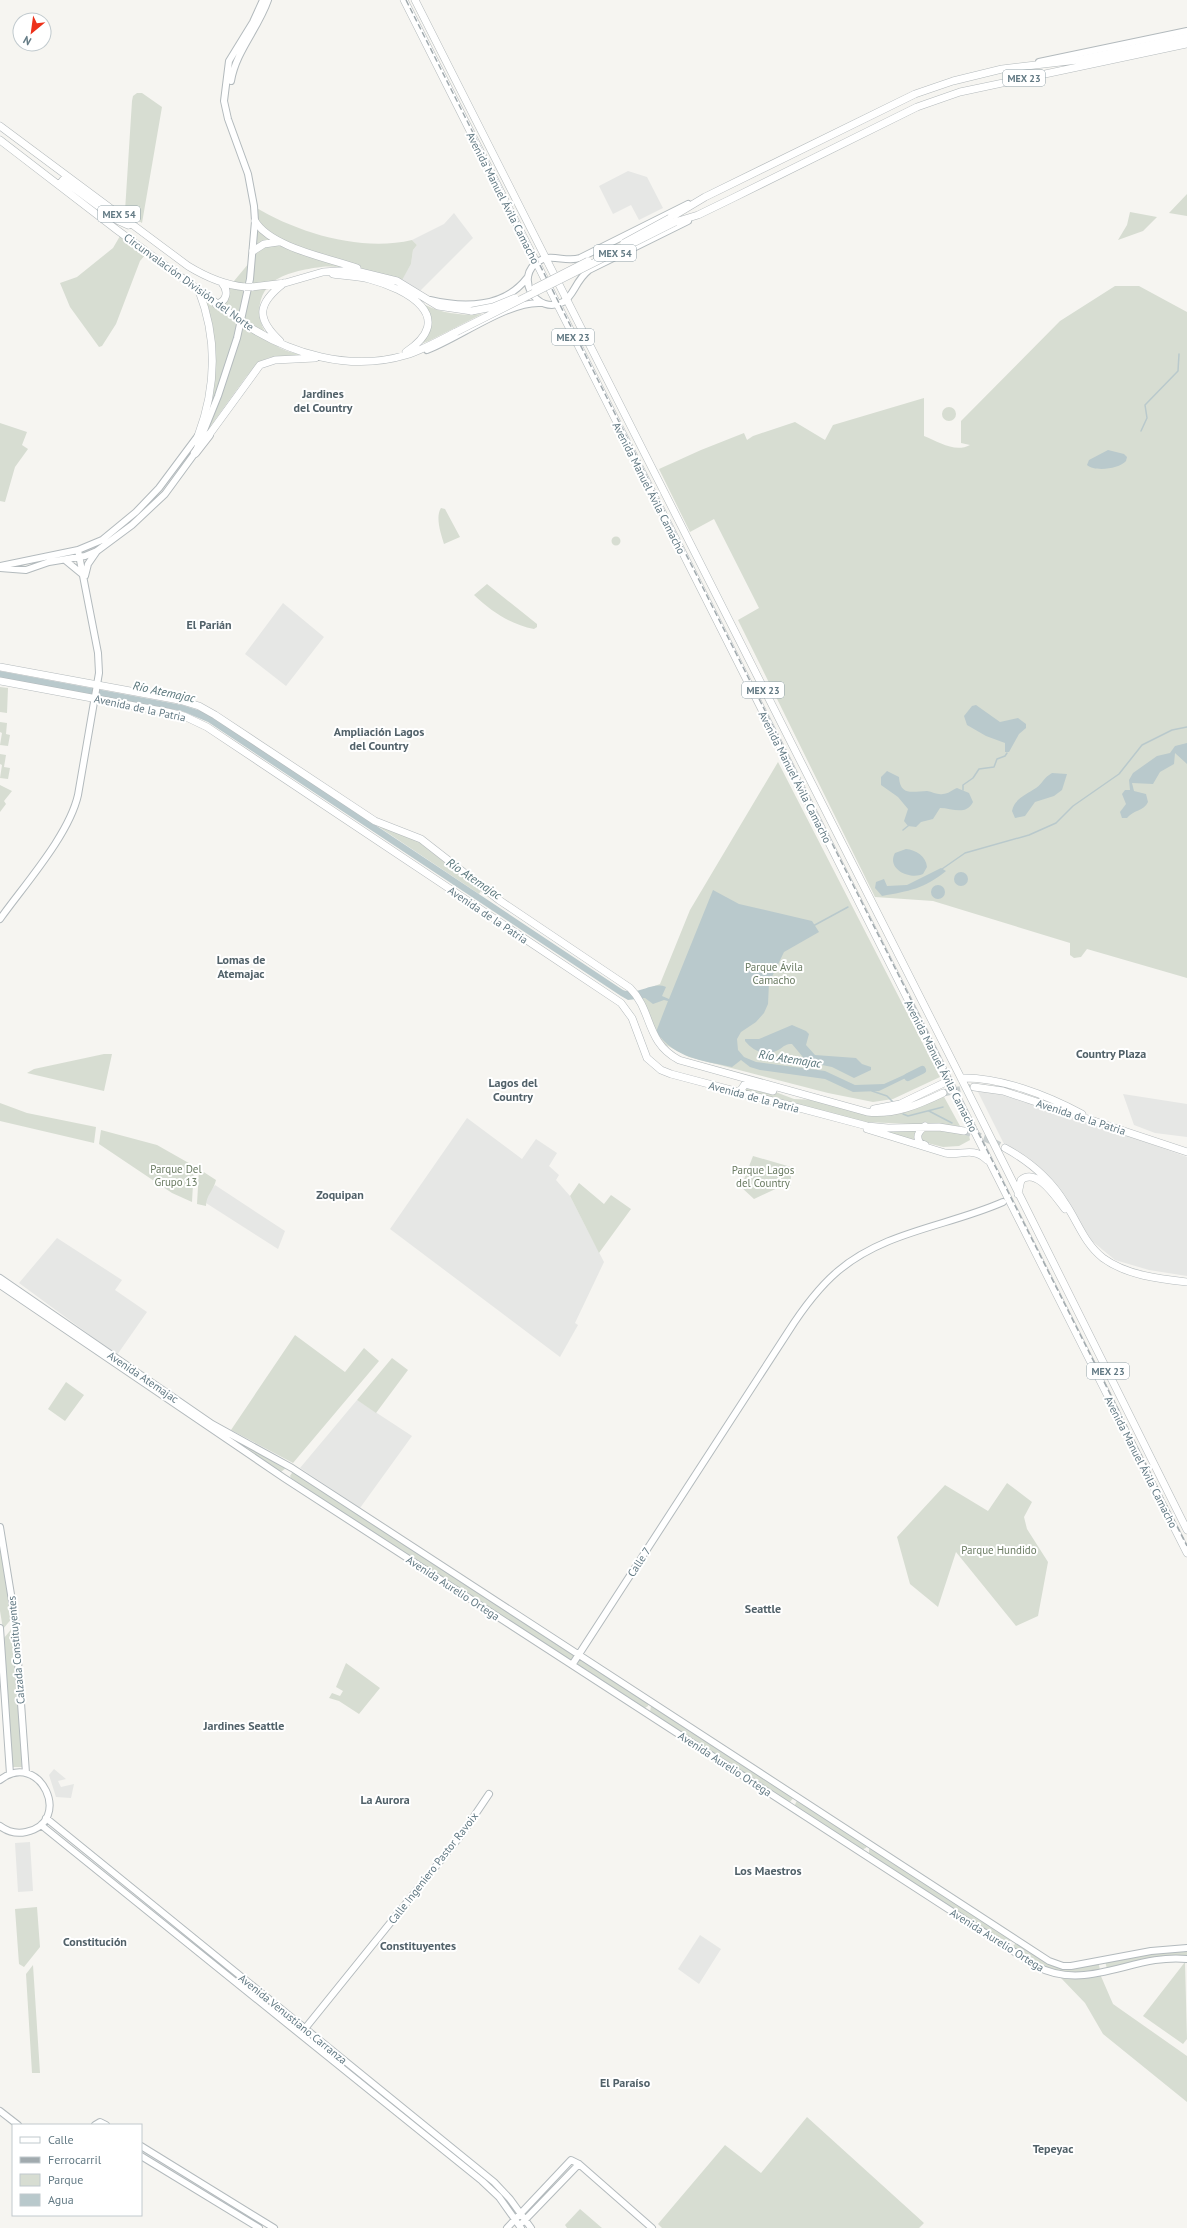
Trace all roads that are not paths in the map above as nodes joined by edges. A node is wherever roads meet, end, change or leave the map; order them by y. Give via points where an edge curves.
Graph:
1 (263, 0) edge
2 (268, 0) edge
3 (404, 0) edge
4 (415, 0) edge
5 (1187, 31) edge
6 (1187, 36) edge
7 (1187, 44) edge
8 (1002, 69) junction
9 (225, 105) junction
10 (2, 129) edge
11 (0, 140) edge
12 (67, 192) junction
13 (705, 197) junction
14 (731, 199) junction
15 (698, 215) joint
16 (672, 220) junction
17 (255, 221) junction
18 (142, 232) junction
19 (278, 242) junction
20 (253, 250) junction
21 (589, 254) junction
22 (546, 258) junction
23 (560, 259) junction
24 (536, 263) junction
25 (596, 267) junction
26 (323, 272) junction
27 (366, 272) junction
28 (528, 278) junction
29 (222, 283) junction
30 (284, 283) junction
31 (575, 285) junction
32 (519, 288) junction
33 (199, 291) junction
34 (425, 298) junction
35 (567, 300) junction
36 (540, 303) junction
37 (216, 304) junction
38 (525, 304) junction
39 (557, 305) junction
40 (287, 346) junction
41 (406, 355) junction
42 (397, 357) junction
43 (325, 358) junction
44 (206, 425) junction
45 (209, 435) joint
46 (198, 436) junction
47 (195, 453) junction
48 (97, 551) junction
49 (79, 554) junction
50 (65, 560) junction
51 (25, 561) junction
52 (0, 567) edge
53 (32, 569) junction
54 (84, 578) junction
55 (717, 622) junction
56 (732, 629) junction
57 (0, 667) edge
58 (0, 681) edge
59 (98, 686) junction
60 (96, 698) junction
61 (0, 918) edge
62 (929, 1042) junction
63 (947, 1051) junction
64 (961, 1078) junction
65 (948, 1081) junction
66 (974, 1087) tunnel mouth
67 (943, 1093) tunnel mouth
68 (745, 1095) junction
69 (819, 1099) junction
70 (851, 1108) junction
71 (1090, 1119) junction
72 (854, 1123) junction
73 (925, 1126) junction
74 (964, 1131) tunnel mouth
75 (976, 1136) junction
76 (1005, 1148) tunnel mouth
77 (1187, 1152) edge
78 (990, 1163) junction
79 (1018, 1196) junction
80 (1003, 1202) dead end
81 (1075, 1222) junction
82 (0, 1278) edge
83 (1187, 1282) edge
84 (0, 1285) edge
85 (292, 1468) joint
86 (284, 1478) joint
87 (0, 1527) edge
88 (1187, 1530) edge
89 (1187, 1553) edge
90 (0, 1628) edge
91 (578, 1655) junction
92 (572, 1665) junction
93 (10, 1774) junction
94 (26, 1774) junction
95 (0, 1780) edge
96 (489, 1794) dead end
97 (46, 1818) junction
98 (41, 1824) junction
99 (1, 1828) edge
100 (1187, 1948) edge
101 (1187, 1959) edge
102 (303, 2031) junction
103 (0, 2111) edge
104 (17, 2124) edge
105 (142, 2147) edge
106 (142, 2157) edge
107 (579, 2164) junction
108 (521, 2213) junction
109 (515, 2219) junction
110 (526, 2220) junction
111 (520, 2227) edge
112 (259, 2228) edge
113 (274, 2228) edge
114 (507, 2228) edge
115 (531, 2228) edge
116 (652, 2228) edge

1 - 9 main road via 229,61
2 - 9 main road via 234,64
3 - 24 main road, Avenida Manuel Ávila Camacho
4 - 22 main road, Avenida Manuel Ávila Camacho
5 - 8 main road
6 - 8 main road, MEX 23 via 1078,60
7 - 14 main road, MEX 23 via 960,92 917,107
8 - 13 main road, MEX 23 via 915,94
9 - 17 main road via 248,174
10 - 18 main road, Circunvalación División del Norte / MEX 54
11 - 12 main road, Circunvalación División del Norte / MEX 54
12 - 18 main road via 60,184 63,180 116,220
12 - 33 main road, Circunvalación División del Norte / MEX 54
13 - 16 main road, MEX 54
13 - 21 main road, MEX 23
14 - 15 main road, MEX 23
14 - 25 main road, MEX 23 via 723,206
15 - 16 main road, MEX 54
16 - 34 main road, Circunvalación División del Norte / MEX 54, bridge via 493,307 472,311 458,310 438,306
16 - 41 main road, Circunvalación División del Norte / MEX 54, bridge via 456,332
17 - 19 main road via 264,232
17 - 20 main road
18 - 29 main road, Circunvalación División del Norte / MEX 54 via 188,266
19 - 20 main road via 264,244
19 - 27 main road
20 - 44 main road via 241,323 223,382
21 - 23 main road, MEX 23 via 570,261
21 - 25 main road via 585,258 586,264 590,268
22 - 23 main road, MEX 23
22 - 24 main road
22 - 35 main road, Avenida Manuel Ávila Camacho
23 - 31 main road via 566,262 574,273
24 - 28 main road
24 - 39 main road, Avenida Manuel Ávila Camacho
25 - 31 main road, MEX 23 via 582,276
26 - 27 main road, Circunvalación División del Norte / MEX 54
26 - 30 main road, Circunvalación División del Norte / MEX 54
26 - 42 main road via 377,281 403,292 420,305 429,320 427,331 416,345
27 - 34 main road, Circunvalación División del Norte / MEX 54 via 397,281
28 - 32 main road, MEX 54
28 - 36 main road via 530,292
29 - 30 main road, Circunvalación División del Norte / MEX 54 via 249,287
29 - 37 main road via 226,289 226,296 221,303
30 - 40 main road via 267,298 262,310 267,328
31 - 35 main road, MEX 23
32 - 34 main road, MEX 54 via 496,300 470,306 449,305
32 - 38 main road via 526,294
33 - 37 main road, Circunvalación División del Norte / MEX 54
33 - 46 main road via 212,337 213,368 210,393
35 - 39 main road
35 - 56 main road, Avenida Manuel Ávila Camacho / MEX 23
36 - 38 main road, MEX 54
36 - 39 main road
37 - 40 main road, Circunvalación División del Norte / MEX 54 via 271,340
38 - 41 main road, MEX 54 via 444,344
39 - 55 main road, Avenida Manuel Ávila Camacho / MEX 23
40 - 43 main road, Circunvalación División del Norte / MEX 54
41 - 42 main road, Circunvalación División del Norte / MEX 54
42 - 43 main road, Circunvalación División del Norte / MEX 54 via 369,362
43 - 45 main road via 264,363
44 - 46 main road
44 - 47 main road
45 - 47 highway
46 - 49 main road via 159,488 136,512 102,540
47 - 48 main road via 164,494 132,524
48 - 49 main road
48 - 54 main road via 88,564
49 - 50 main road
49 - 51 main road
49 - 54 main road
50 - 53 main road
50 - 54 main road via 76,567
51 - 52 main road
51 - 53 main road
52 - 53 main road via 19,571
54 - 59 main road via 98,654
55 - 56 main road via 725,629
55 - 62 main road, Avenida Manuel Ávila Camacho / MEX 23
56 - 63 main road, Avenida Manuel Ávila Camacho / MEX 23
57 - 59 main road, Avenida de la Patria
58 - 60 main road, Avenida de la Patria
59 - 60 main road
59 - 69 main road, Avenida de la Patria via 189,703 215,715 375,821 421,839 499,900 621,982 637,997 653,1035 663,1050 670,1055 687,1063
60 - 61 main road via 75,809 66,828
60 - 68 main road, Avenida de la Patria via 184,716 207,727 621,1004 632,1018 647,1058 661,1070
62 - 63 main road via 928,1035 932,1031
62 - 65 main road, Avenida Manuel Ávila Camacho / MEX 23
63 - 64 main road, Avenida Manuel Ávila Camacho / MEX 23
64 - 71 main road via 998,1081 1072,1109
64 - 79 main road, Avenida Manuel Ávila Camacho / MEX 23
65 - 70 main road via 893,1106 873,1109
65 - 75 main road, Avenida Manuel Ávila Camacho / MEX 23
66 - 71 main road, Avenida de la Patria via 1003,1091
67 - 70 main road, Avenida de la Patria via 915,1106 893,1112 876,1113
68 - 69 main road via 741,1088 747,1084 791,1096
68 - 72 main road, Avenida de la Patria
69 - 70 main road, Avenida de la Patria
71 - 77 main road, Avenida de la Patria
72 - 73 main road, Avenida de la Patria via 888,1128
72 - 78 main road via 945,1153 976,1152
73 - 74 main road, Avenida de la Patria
73 - 75 main road via 918,1134 919,1142 948,1152 971,1147 976,1142
75 - 78 main road, Avenida Manuel Ávila Camacho / MEX 23
76 - 81 main road via 1029,1164 1049,1182 1065,1202
78 - 89 main road, Avenida Manuel Ávila Camacho / MEX 23
79 - 81 main road via 1021,1180 1029,1176 1036,1178
79 - 88 main road, Avenida Manuel Ávila Camacho / MEX 23
80 - 91 main road, Calle 7 via 888,1241 869,1250 838,1271 796,1320
81 - 83 main road via 1089,1244 1112,1264 1146,1275
82 - 85 main road, Avenida Atemajac via 212,1424
84 - 86 main road, Avenida Atemajac
85 - 91 main road, Avenida Aurelio Ortega
86 - 92 main road, Avenida Aurelio Ortega
87 - 94 main road, Calzada Constituyentes via 15,1619
90 - 93 main road, Calzada Constituyentes
91 - 92 main road, Calle 7
91 - 100 main road, Avenida Aurelio Ortega via 1049,1961 1071,1966 1151,1951
92 - 101 main road, Avenida Aurelio Ortega via 1044,1970 1063,1976 1083,1976 1160,1960
93 - 94 main road
93 - 95 main road
94 - 97 main road via 35,1777 46,1788 50,1803
96 - 102 main road, Calle Ingeniero Pastor Ravoix via 462,1834
97 - 98 main road
97 - 102 main road, Avenida Venustiano Carranza
98 - 99 main road via 31,1831 22,1833
98 - 102 main road, Avenida Venustiano Carranza
102 - 108 main road, Avenida Venustiano Carranza via 494,2182
102 - 109 main road, Avenida Venustiano Carranza via 482,2181 499,2197
103 - 104 main road
105 - 113 main road
106 - 112 main road
107 - 108 main road via 571,2160
107 - 110 main road
107 - 116 main road
108 - 109 main road
108 - 110 main road, Avenida Venustiano Carranza
109 - 111 main road, Avenida Venustiano Carranza
109 - 114 main road
110 - 111 main road
110 - 115 main road, Avenida Venustiano Carranza

